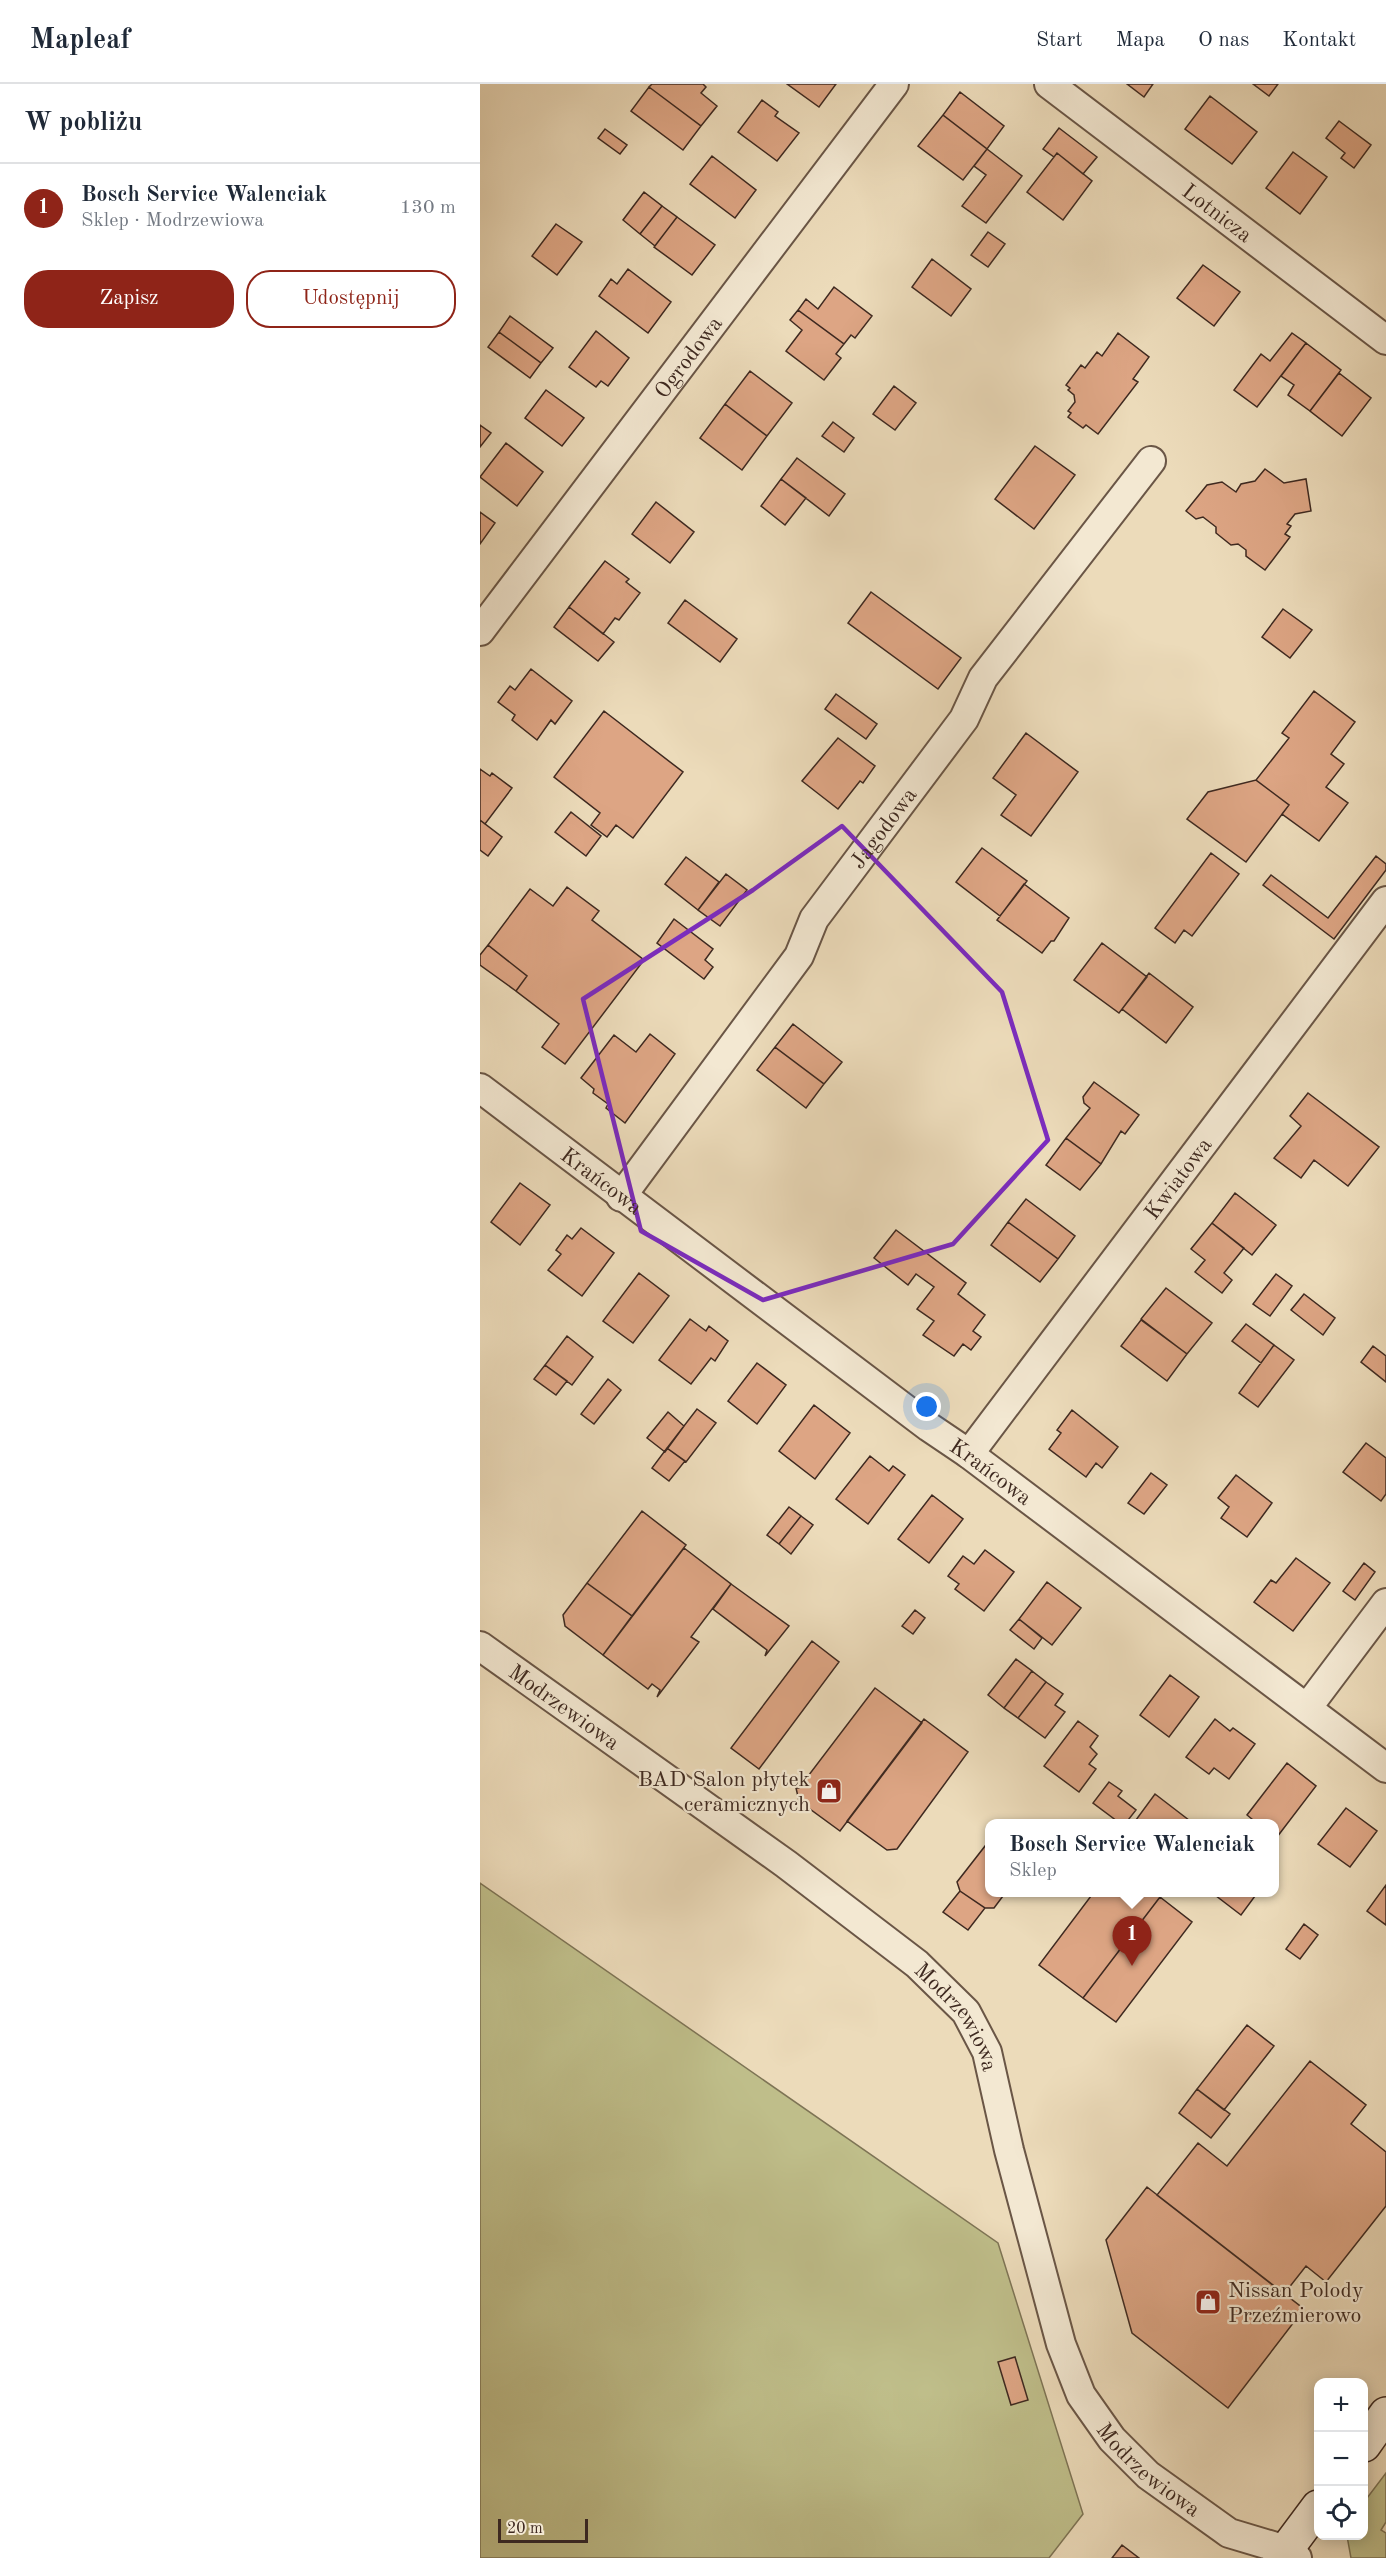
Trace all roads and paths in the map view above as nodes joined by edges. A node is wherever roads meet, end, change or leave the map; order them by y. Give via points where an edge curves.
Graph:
1 (894, 84) edge
2 (1049, 84) edge
3 (1386, 340) edge
4 (1151, 461) dead end
5 (480, 631) edge
6 (1386, 901) edge
7 (480, 1088) edge
8 (621, 1197) junction
9 (969, 1454) junction
10 (1386, 1603) edge
11 (480, 1646) edge
12 (1307, 1708) junction
13 (1386, 1768) edge
14 (1386, 2414) edge
15 (1368, 2439) edge
16 (1314, 2513) edge
17 (1229, 2533) junction
18 (1288, 2555) edge
19 (1243, 2558) edge

1 - 5 street, Ogrodowa
2 - 3 street, Lotnicza
4 - 8 street, Jagodowa via 983,678 964,719 814,920 799,956
6 - 9 street, Kwiatowa
7 - 8 street, Krańcowa
8 - 9 street, Krańcowa
9 - 12 street, Krańcowa
10 - 12 street
11 - 17 street, Modrzewiowa via 786,1864 917,1964 966,2012 987,2052 1061,2344 1081,2395 1112,2439 1148,2475
12 - 13 street, Krańcowa
14 - 15 street
16 - 18 street
17 - 18 street, Modrzewiowa
17 - 19 street, Modrzewiowa

